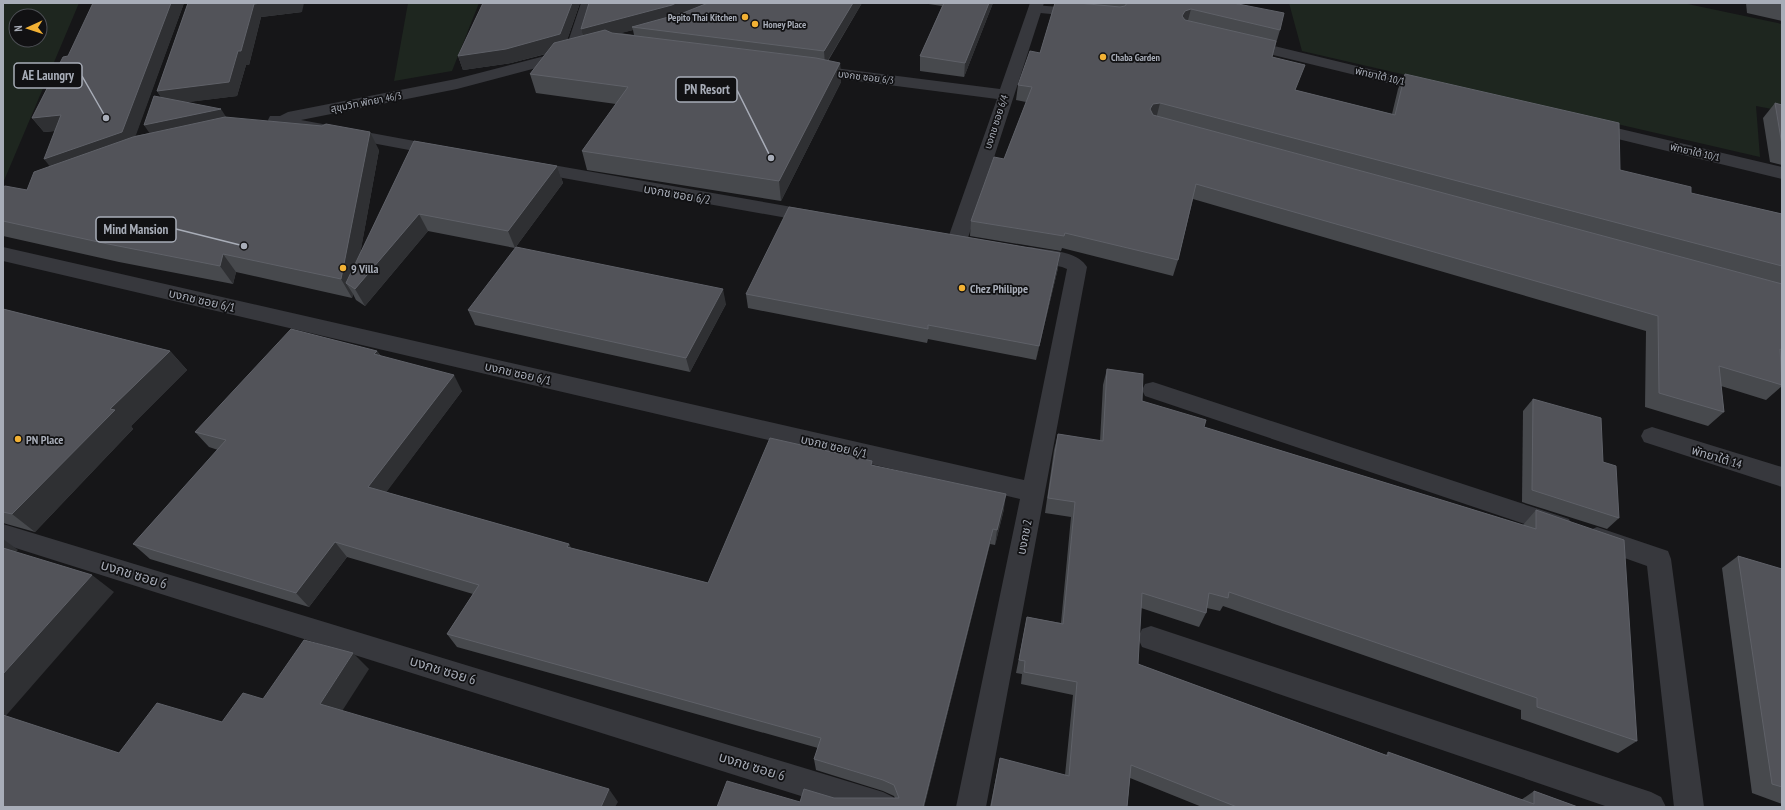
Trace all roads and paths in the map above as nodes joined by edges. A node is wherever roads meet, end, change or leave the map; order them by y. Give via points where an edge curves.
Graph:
1 (588, 3) edge
2 (1036, 6) edge
3 (1095, 14) edge
4 (1226, 39) edge
5 (593, 48) edge
6 (572, 54) junction
7 (795, 68) edge
8 (1442, 91) edge
9 (1005, 95) junction
10 (1574, 123) edge
11 (456, 153) edge
12 (510, 164) edge
13 (1782, 173) edge
14 (832, 220) edge
15 (957, 241) edge
16 (1016, 251) edge
17 (3, 254) edge
18 (1153, 390) dead end
19 (1652, 436) dead end
20 (1782, 477) edge
21 (1033, 492) junction
22 (3, 534) edge
23 (1151, 638) dead end
24 (883, 807) edge
25 (971, 807) edge
26 (1651, 807) edge
27 (1689, 807) edge

1 - 6 street
2 - 3 street
2 - 9 street, บงกช ซอย 6/4
4 - 8 street, พัทยาใต้ 10/1
5 - 6 street, สุขุมวิท พัทยา 46/3
6 - 11 street, สุขุมวิท พัทยา 46/3 via 457,84 268,122
7 - 9 street, บงกช ซอย 6/3
9 - 15 street, บงกช ซอย 6/4
10 - 13 street, พัทยาใต้ 10/1
12 - 14 street, บงกช ซอย 6/2
16 - 21 street, บงกช 2 via 1068,260 1077,267
17 - 21 street, บงกช ซอย 6/1
18 - 27 street via 1659,558
19 - 20 street, พัทยาใต้ 14
21 - 25 street, บงกช 2
22 - 24 street, บงกช ซอย 6
23 - 26 street

